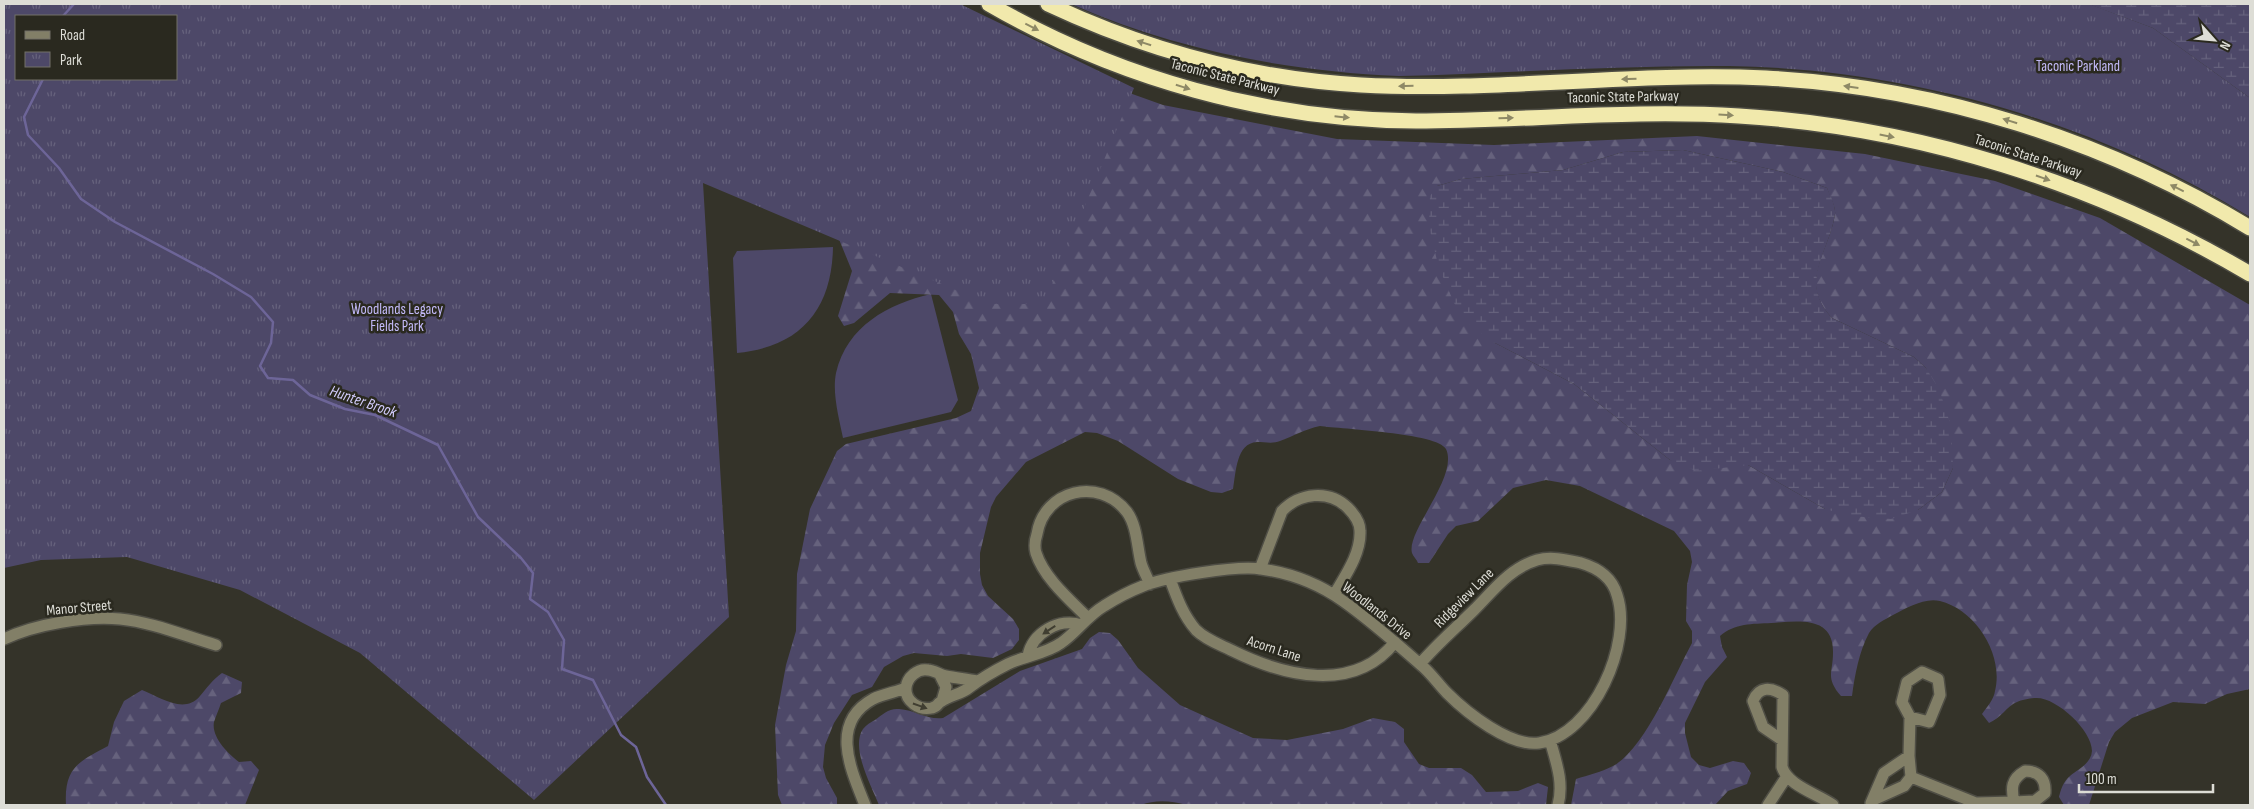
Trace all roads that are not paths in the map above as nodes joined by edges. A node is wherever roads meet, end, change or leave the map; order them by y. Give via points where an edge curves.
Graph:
1 (989, 4) edge
2 (1048, 4) edge
3 (2250, 228) edge
4 (2250, 274) edge
5 (1260, 569) junction
6 (1170, 579) junction
7 (1150, 584) junction
8 (1334, 595) junction
9 (1085, 621) junction
10 (4, 639) edge
11 (1395, 642) junction
12 (216, 645) dead end
13 (1028, 656) junction
14 (1420, 664) junction
15 (940, 675) junction
16 (977, 680) junction
17 (906, 688) junction
18 (942, 701) junction
19 (1910, 717) dead end
20 (1550, 740) junction
21 (1782, 740) dead end
22 (1909, 756) junction
23 (1787, 776) junction
24 (1911, 777) junction
25 (2014, 802) dead end
26 (1871, 803) edge
27 (865, 805) edge
28 (1558, 805) edge
29 (1768, 805) edge
30 (1833, 805) edge

1 -> 4 highway, Taconic State Parkway via 1058,40 1126,68 1204,93 1284,110 1415,121 1612,114 1719,115 1808,123 1905,139 1991,161 2091,196 2180,236
3 -> 2 highway, Taconic State Parkway via 2180,189 2089,148 1995,117 1900,94 1825,83 1735,77 1408,86 1327,82 1199,59 1107,30
5 - 6 street, Woodlands Drive via 1215,571
5 - 8 street, Woodlands Drive via 1313,583
5 - 8 street via 1277,520 1289,503 1305,496 1331,497 1355,515 1360,530 1356,552
6 - 7 street, Woodlands Drive
6 - 11 street, Acorn Lane via 1181,608 1198,631 1239,654 1282,670 1330,676 1360,670 1375,662
7 - 9 street, Woodlands Drive via 1103,606
7 - 9 street via 1133,522 1125,510 1096,492 1081,491 1062,496 1038,524 1036,553
8 - 11 street, Woodlands Drive
9 - 13 street, Woodlands Drive via 1059,645
9 -> 13 street via 1051,627 1036,639 1029,648
10 - 12 street, Manor Street via 41,627 95,619 121,620
11 - 14 street, Woodlands Drive
13 - 16 street, Woodlands Drive
14 - 20 street, Woodlands Drive via 1449,695 1486,725 1527,743
14 - 20 street, Ridgeview Lane via 1502,580 1523,567 1551,558 1594,567 1611,582 1620,603 1621,632 1616,659 1585,713
15 - 16 street
15 - 17 street via 930,669 919,670 910,677
15 - 18 street via 946,687
16 - 18 street, Woodlands Drive via 971,687
17 -> 18 street, Woodlands Drive via 912,703 920,708 928,709
17 - 27 street via 873,700 846,733 846,745
19 - 22 street
20 - 28 street via 1560,776
21 - 23 street via 1782,767
22 - 24 street
22 - 26 street via 1884,773
23 - 29 street
23 - 30 street
24 - 25 street via 1976,803
24 - 26 street via 1904,786

